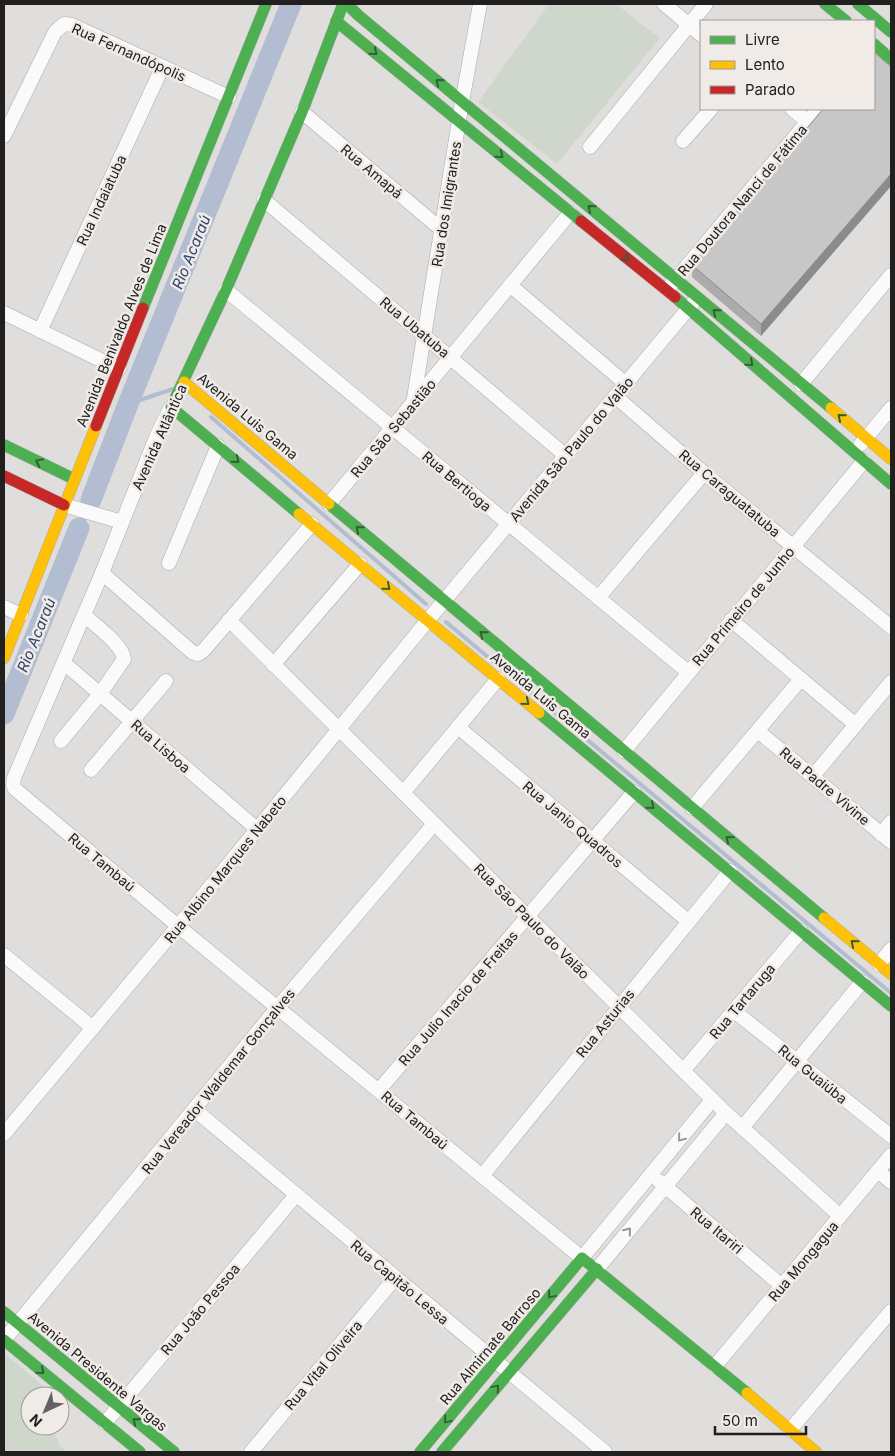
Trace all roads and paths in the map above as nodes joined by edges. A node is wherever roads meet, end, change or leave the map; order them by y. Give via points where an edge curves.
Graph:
1 (266, 4) edge
2 (343, 4) edge
3 (347, 4) edge
4 (480, 4) edge
5 (664, 4) edge
6 (706, 4) edge
7 (825, 4) edge
8 (865, 6) edge
9 (845, 20) edge
10 (336, 21) junction
11 (689, 25) junction
12 (891, 32) edge
13 (700, 34) edge
14 (875, 45) edge
15 (891, 59) edge
16 (162, 68) junction
17 (229, 97) junction
18 (462, 102) junction
19 (710, 110) edge
20 (793, 110) edge
21 (817, 110) edge
22 (302, 112) junction
23 (807, 121) junction
24 (459, 122) junction
25 (4, 136) edge
26 (683, 141) dead end
27 (590, 147) dead end
28 (264, 200) junction
29 (570, 213) junction
30 (442, 230) junction
31 (677, 279) junction
32 (889, 281) edge
33 (510, 285) junction
34 (226, 290) junction
35 (667, 291) junction
36 (698, 297) junction
37 (688, 310) junction
38 (4, 313) edge
39 (40, 331) junction
40 (424, 336) junction
41 (451, 358) junction
42 (119, 369) junction
43 (184, 382) junction
44 (626, 384) junction
45 (801, 384) junction
46 (615, 396) junction
47 (413, 404) junction
48 (171, 407) junction
49 (891, 408) edge
50 (393, 428) junction
51 (866, 438) junction
52 (4, 445) edge
53 (218, 446) junction
54 (565, 455) junction
55 (859, 457) junction
56 (891, 460) edge
57 (704, 473) junction
58 (4, 476) edge
59 (74, 479) junction
60 (891, 484) edge
61 (329, 504) junction
62 (69, 507) junction
63 (116, 520) junction
64 (508, 523) junction
65 (312, 524) junction
66 (793, 546) junction
67 (169, 563) dead end
68 (360, 564) junction
69 (102, 573) junction
70 (598, 598) junction
71 (444, 601) junction
72 (4, 607) edge
73 (84, 615) junction
74 (21, 616) junction
75 (229, 620) junction
76 (428, 620) junction
77 (731, 620) junction
78 (891, 627) edge
79 (4, 658) edge
80 (64, 663) junction
81 (273, 664) junction
82 (688, 672) junction
83 (498, 679) junction
84 (801, 679) junction
85 (166, 681) dead end
86 (891, 682) edge
87 (100, 694) junction
88 (132, 722) junction
89 (856, 725) junction
90 (458, 727) junction
91 (339, 730) junction
92 (758, 731) junction
93 (61, 741) dead end
94 (624, 751) junction
95 (92, 770) dead end
96 (813, 776) junction
97 (14, 787) joint
98 (634, 792) junction
99 (403, 793) junction
100 (692, 808) junction
101 (891, 822) edge
102 (434, 824) junction
103 (257, 829) junction
104 (886, 838) edge
105 (593, 841) junction
106 (730, 872) junction
107 (528, 917) junction
108 (688, 921) junction
109 (178, 926) junction
110 (801, 931) junction
111 (891, 949) edge
112 (4, 955) edge
113 (879, 964) junction
114 (891, 974) edge
115 (862, 982) junction
116 (891, 1006) edge
117 (278, 1007) junction
118 (619, 1007) junction
119 (734, 1011) junction
120 (93, 1028) junction
121 (797, 1061) junction
122 (683, 1071) junction
123 (379, 1090) junction
124 (712, 1100) junction
125 (195, 1110) junction
126 (726, 1113) junction
127 (742, 1128) junction
128 (4, 1134) edge
129 (891, 1136) edge
130 (891, 1155) edge
131 (878, 1171) junction
132 (652, 1174) junction
133 (482, 1176) junction
134 (891, 1182) edge
135 (665, 1186) junction
136 (296, 1195) junction
137 (840, 1216) junction
138 (582, 1258) junction
139 (597, 1269) junction
140 (395, 1278) junction
141 (782, 1286) junction
142 (4, 1312) edge
143 (891, 1312) edge
144 (17, 1323) junction
145 (4, 1340) edge
146 (496, 1362) junction
147 (715, 1366) junction
148 (509, 1373) junction
149 (118, 1407) junction
150 (105, 1423) junction
151 (790, 1430) junction
152 (140, 1452) edge
153 (174, 1452) edge
154 (251, 1452) edge
155 (420, 1452) edge
156 (442, 1452) edge
157 (605, 1452) edge
158 (816, 1452) edge

1 - 17 street, Avenida Benivaldo Alves de Lima
2 - 10 street, Avenida Atlântica
18 -> 3 street
4 - 18 street, Rua dos Imigrantes
5 - 11 street
6 - 11 street
7 - 9 street
8 - 12 street
10 - 22 street, Avenida Atlântica
10 -> 24 street
11 - 13 street
11 - 27 street
14 - 15 street
16 - 17 street, Rua Fernandópolis
16 - 25 street, Rua Fernandópolis via 72,24 64,24 55,32
16 - 39 street, Rua Indaiatuba
17 - 42 street, Avenida Benivaldo Alves de Lima
18 - 24 street, Rua dos Imigrantes
31 -> 18 street
19 - 26 street
20 - 23 street
21 - 23 street, Rua Doutora Nanci de Fátima
22 - 28 street, Avenida Atlântica
22 - 30 street, Rua Amapá
23 - 31 street, Rua Doutora Nanci de Fátima
24 -> 29 street
24 - 30 street, Rua dos Imigrantes
28 - 34 street, Avenida Atlântica
28 - 40 street, Rua Ubatuba
29 - 33 street, Rua São Sebastião
29 -> 35 street
30 - 40 street, Rua dos Imigrantes
31 - 35 street, Rua Doutora Nanci de Fátima
31 - 36 street
32 - 45 street
33 - 41 street, Rua São Sebastião
33 - 44 street
34 - 43 street, Avenida Atlântica
34 - 50 street, Rua Bertioga
35 - 37 street
36 - 37 street, Avenida São Paulo do Valão
45 -> 36 street
37 - 44 street, Avenida São Paulo do Valão
37 -> 55 street
38 - 39 street
39 - 42 street
40 - 41 street, Rua Ubatuba
40 - 47 street, Rua dos Imigrantes
41 - 47 street, Rua São Sebastião
41 - 54 street, Rua Ubatuba
42 - 59 street, Avenida Benivaldo Alves de Lima
43 - 48 street, Avenida Atlântica
43 - 61 street, Avenida Luis Gama
44 - 46 street, Avenida São Paulo do Valão
51 -> 45 street
46 - 54 street, Avenida São Paulo do Valão
46 - 57 street, Rua Caraguatatuba
47 - 50 street, Rua São Sebastião
48 - 53 street, Avenida Luis Gama
48 - 63 street, Avenida Atlântica
49 - 51 street, Rua Primeiro de Junho
50 - 61 street, Rua São Sebastião
50 - 64 street, Rua Bertioga
51 - 55 street, Rua Primeiro de Junho
51 - 56 street
59 -> 52 street
53 -> 65 street, Avenida Luis Gama
53 - 67 street
54 - 64 street, Avenida São Paulo do Valão
55 - 60 street
55 - 66 street, Rua Primeiro de Junho
57 - 66 street, Rua Caraguatatuba
57 - 70 street
58 - 62 street
59 - 62 street, Avenida Benivaldo Alves de Lima
71 -> 61 street, Avenida Luis Gama
62 - 63 street
62 - 74 street, Avenida Benivaldo Alves de Lima
63 - 69 street, Avenida Atlântica
64 - 70 street, Rua Bertioga
64 - 71 street, Avenida São Paulo do Valão
65 - 68 street, Avenida Luis Gama
65 - 75 street
66 - 77 street, Rua Primeiro de Junho
66 - 78 street, Rua Caraguatatuba
68 -> 76 street, Avenida Luis Gama
68 - 81 street
69 - 73 street, Avenida Atlântica
69 - 75 street via 192,652 198,654 203,651
70 - 82 street, Rua Bertioga
71 - 76 street, Rua Albino Marques Nabeto
94 -> 71 street, Avenida Luis Gama
72 - 74 street
73 - 80 street, Avenida Atlântica
73 - 87 street via 124,656
74 - 79 street, Avenida Benivaldo Alves de Lima
75 - 81 street, Rua São Paulo do Valão
76 - 83 street, Avenida Luis Gama
76 - 91 street, Rua Albino Marques Nabeto
77 - 82 street, Rua Primeiro de Junho
77 - 84 street
80 - 87 street, Rua Lisboa
80 - 97 street, Avenida Atlântica via 14,778
81 - 91 street, Rua São Paulo do Valão
82 - 94 street, Rua Primeiro de Junho
83 - 90 street
83 -> 98 street, Avenida Luis Gama
84 - 89 street
84 - 92 street
85 - 88 street
86 - 89 street
87 - 88 street, Rua Lisboa
87 - 93 street
88 - 95 street
88 - 103 street, Rua Lisboa
89 - 96 street
90 - 99 street
90 - 105 street, Rua Janio Quadros
91 - 99 street, Rua São Paulo do Valão
91 - 103 street, Rua Albino Marques Nabeto
92 - 96 street, Rua Padre Vivine
92 - 100 street
94 - 100 street, Avenida Luis Gama
96 - 104 street, Rua Padre Vivine
97 - 109 street, Rua Tambaú
98 - 105 street, Rua Julio Inacio de Freitas
98 -> 106 street, Avenida Luis Gama
99 - 102 street, Rua São Paulo do Valão
113 -> 100 street, Avenida Luis Gama
101 - 104 street
102 - 107 street, Rua São Paulo do Valão
102 - 117 street, Rua Vereador Waldemar Gonçalves
103 - 109 street, Rua Albino Marques Nabeto
105 - 107 street, Rua Julio Inacio de Freitas
105 - 108 street, Rua Janio Quadros
106 - 108 street, Rua Asturias
106 - 110 street, Avenida Luis Gama
107 - 118 street, Rua São Paulo do Valão
107 - 123 street, Rua Julio Inacio de Freitas
108 - 118 street, Rua Asturias
109 - 117 street, Rua Tambaú
109 - 120 street, Rua Albino Marques Nabeto
110 - 115 street, Avenida Luis Gama
110 - 119 street, Rua Tartaruga
111 - 113 street
112 - 120 street
113 - 114 street, Avenida Luis Gama
115 - 116 street, Avenida Luis Gama
115 - 121 street
117 - 123 street, Rua Tambaú
117 - 125 street, Rua Vereador Waldemar Gonçalves
118 - 122 street, Rua São Paulo do Valão
118 - 133 street, Rua Asturias
119 - 121 street, Rua Guaiúba
119 - 122 street, Rua Tartaruga
120 - 128 street, Rua Albino Marques Nabeto
121 - 127 street
121 - 129 street, Rua Guaiúba
122 - 124 street, Rua São Paulo do Valão
123 - 133 street, Rua Tambaú
124 - 126 street, Rua São Paulo do Valão
124 -> 132 street
125 - 136 street, Rua Capitão Lessa
125 - 144 street, Rua Vereador Waldemar Gonçalves
126 - 127 street, Rua São Paulo do Valão
126 - 135 street
127 - 137 street, Rua São Paulo do Valão
130 - 131 street, Rua Mongagua
131 - 134 street
131 - 137 street, Rua Mongagua
132 - 135 street, Rua Itariri
132 - 138 street
133 - 138 street, Rua Tambaú
139 -> 135 street
135 - 141 street, Rua Itariri
136 - 140 street, Rua Capitão Lessa
136 - 149 street, Rua João Pessoa
137 - 141 street, Rua Mongagua
138 - 139 street, Rua Tambaú
138 -> 146 street, Rua Almirnate Barroso
139 - 147 street, Rua Tambaú
139 - 148 street
140 - 146 street, Rua Capitão Lessa
140 - 154 street, Rua Vital Oliveira
141 - 147 street, Rua Mongagua
142 - 144 street, Avenida Presidente Vargas
143 - 151 street
144 - 145 street, Rua Vereador Waldemar Gonçalves
144 - 149 street, Avenida Presidente Vargas
145 -> 150 street
146 - 148 street, Rua Capitão Lessa
146 -> 155 street, Rua Almirnate Barroso
147 - 151 street, Rua Tambaú
156 -> 148 street
148 - 157 street, Rua Capitão Lessa
149 - 150 street, Rua João Pessoa
153 -> 149 street, Avenida Presidente Vargas
150 - 152 street
151 - 158 street, Rua Tambaú

